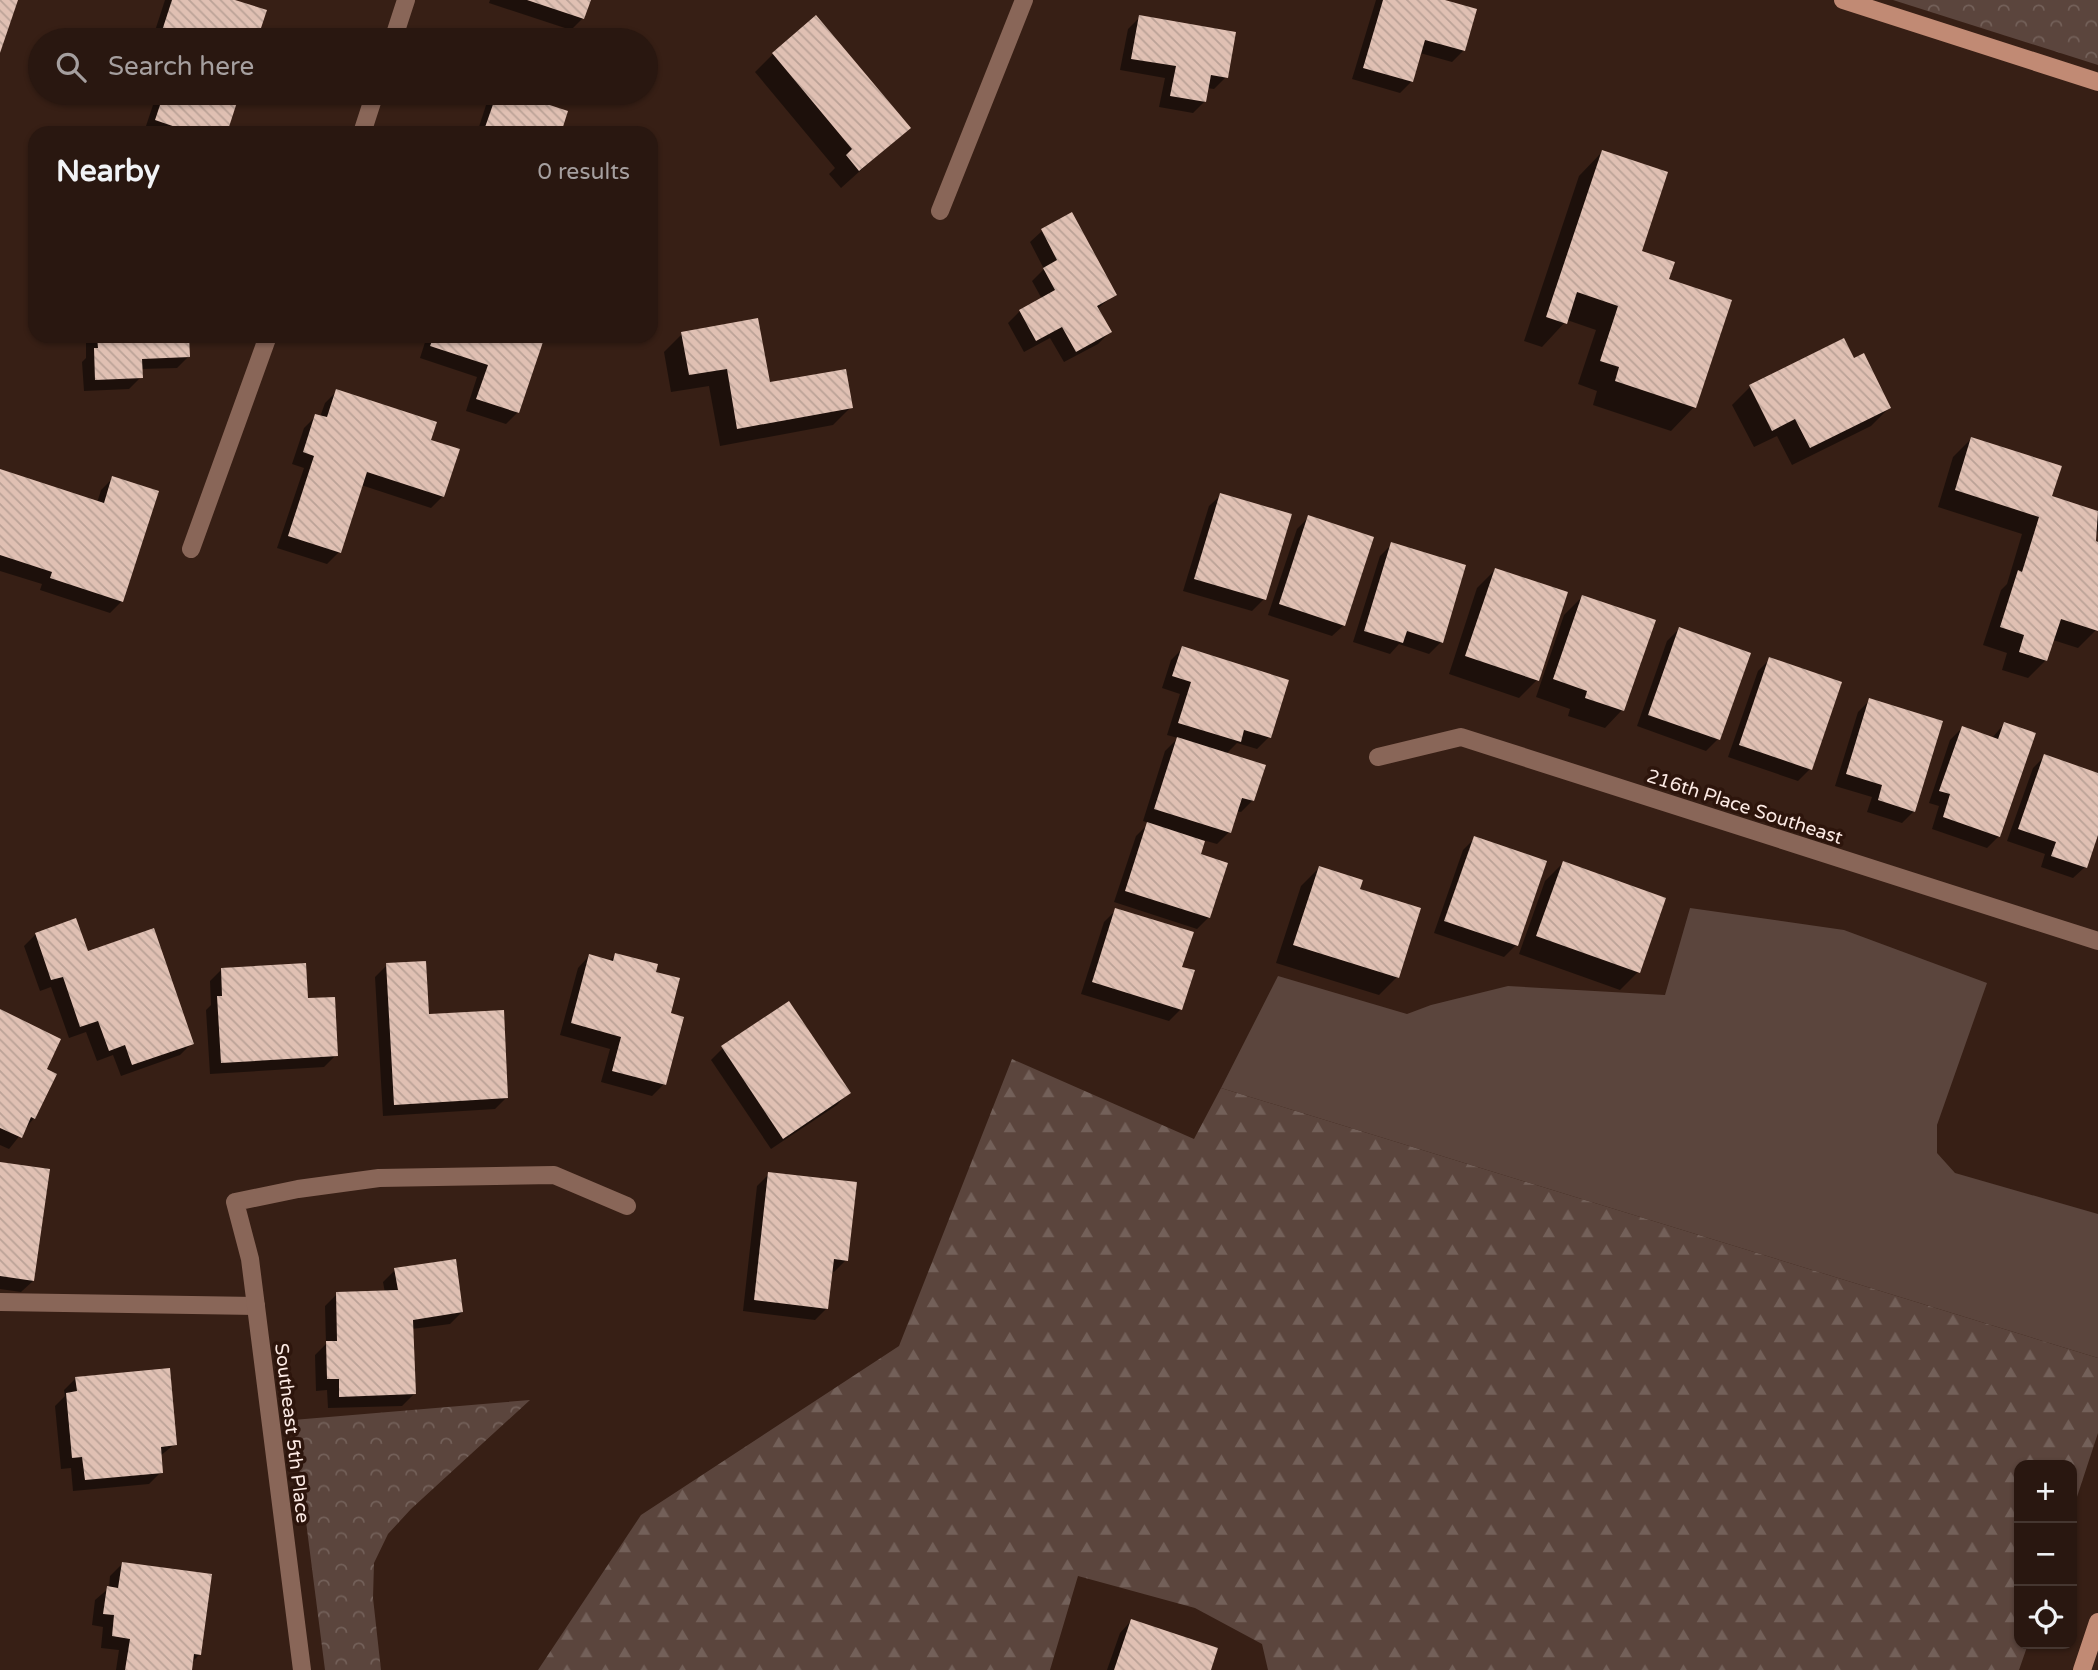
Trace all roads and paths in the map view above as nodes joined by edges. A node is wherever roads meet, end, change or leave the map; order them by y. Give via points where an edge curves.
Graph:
1 (406, 0) edge
2 (1024, 0) edge
3 (1843, 0) edge
4 (397, 28) edge
5 (2098, 82) edge
6 (371, 105) edge
7 (364, 126) edge
8 (940, 211) dead end
9 (265, 343) edge
10 (191, 549) dead end
11 (1378, 758) dead end
12 (2098, 941) edge
13 (627, 1206) dead end
14 (0, 1302) edge
15 (256, 1306) junction
16 (2098, 1622) edge
17 (302, 1670) edge
18 (2082, 1670) edge

1 - 4 street
2 - 8 street
3 - 5 street
6 - 7 street
9 - 10 street
11 - 12 street, 216th Place Southeast via 1461,737
13 - 15 street, Southeast 5th Place via 554,1175 379,1178 235,1202
14 - 15 street
15 - 17 street, Southeast 5th Place
16 - 18 street

